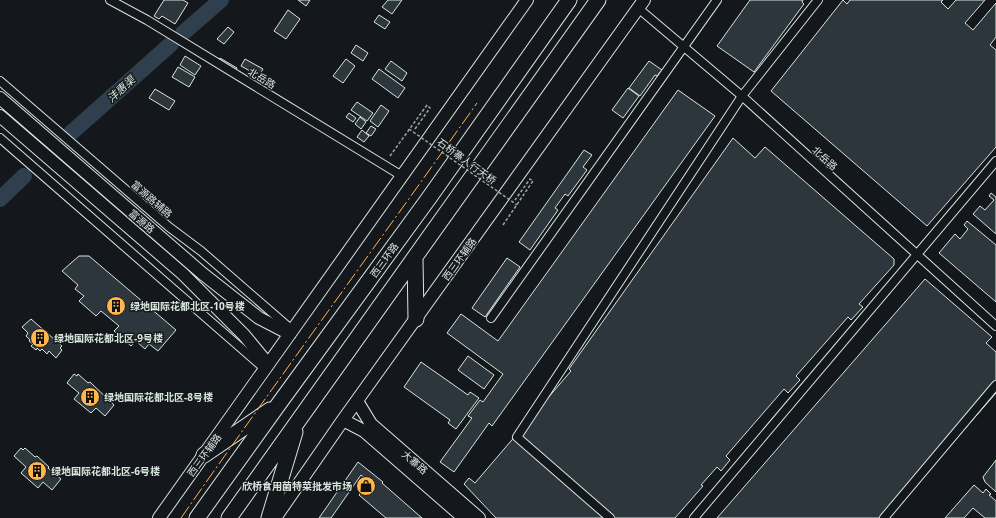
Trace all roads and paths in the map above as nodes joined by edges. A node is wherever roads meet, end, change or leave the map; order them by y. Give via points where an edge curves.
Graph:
1 (110, 0) edge
2 (527, 0) edge
3 (569, 0) edge
4 (598, 0) edge
5 (717, 0) edge
6 (818, 0) edge
7 (641, 4) edge
8 (684, 47) junction
9 (0, 81) edge
10 (742, 96) junction
11 (0, 98) edge
12 (0, 116) edge
13 (409, 129) junction
14 (415, 129) dead end
15 (0, 138) edge
16 (390, 156) dead end
17 (996, 161) edge
18 (402, 176) junction
19 (515, 200) dead end
20 (516, 205) junction
21 (503, 225) dead end
22 (917, 254) junction
23 (415, 258) junction
24 (491, 318) dead end
25 (416, 319) junction
26 (996, 326) edge
27 (291, 332) junction
28 (267, 367) junction
29 (996, 385) edge
30 (357, 401) junction
31 (278, 405) junction
32 (299, 420) junction
33 (343, 420) junction
34 (204, 455) junction
35 (158, 518) edge
36 (197, 518) edge
37 (229, 518) edge
38 (269, 518) edge
39 (275, 518) edge
40 (464, 518) edge
41 (479, 518) edge
42 (610, 518) edge
43 (694, 518) edge
44 (884, 518) edge

1 - 18 street, 北岳路
2 - 18 main road, 西三环辅路
3 - 31 highway, 西三环路
4 - 23 highway
5 - 8 street
6 - 10 street
7 - 8 street, 北岳路
7 - 25 main road, 西三环辅路
8 - 10 street, 北岳路
8 - 24 street
9 - 27 street, 富源路辅路 via 163,221 202,251
10 - 22 street, 北岳路
10 - 42 street via 517,437
11 - 27 main road, 富源路 via 203,274 259,318
12 - 28 main road, 富源路 via 183,274 244,335
13 - 14 path via 427,105 430,108
13 - 16 path
13 - 20 path, 石桥寨人行天桥, bridge
15 - 28 street
17 - 22 street
18 - 27 main road, 西三环辅路
19 - 20 path via 530,179 533,181
20 - 21 path
22 - 26 street, 北岳路
22 - 43 street
23 - 25 highway
23 - 32 highway
25 - 30 main road, 西三环辅路
27 - 28 main road, 西三环辅路
28 - 34 main road, 西三环辅路
29 - 44 street
30 - 33 main road, 西三环辅路
30 - 41 main road, 大寨路 via 371,424
31 - 34 highway
31 - 36 highway, 西三环路
32 - 37 highway
32 - 38 highway
33 - 39 main road, 西三环辅路
33 - 40 main road, 大寨路 via 364,431
34 - 35 main road, 西三环辅路

